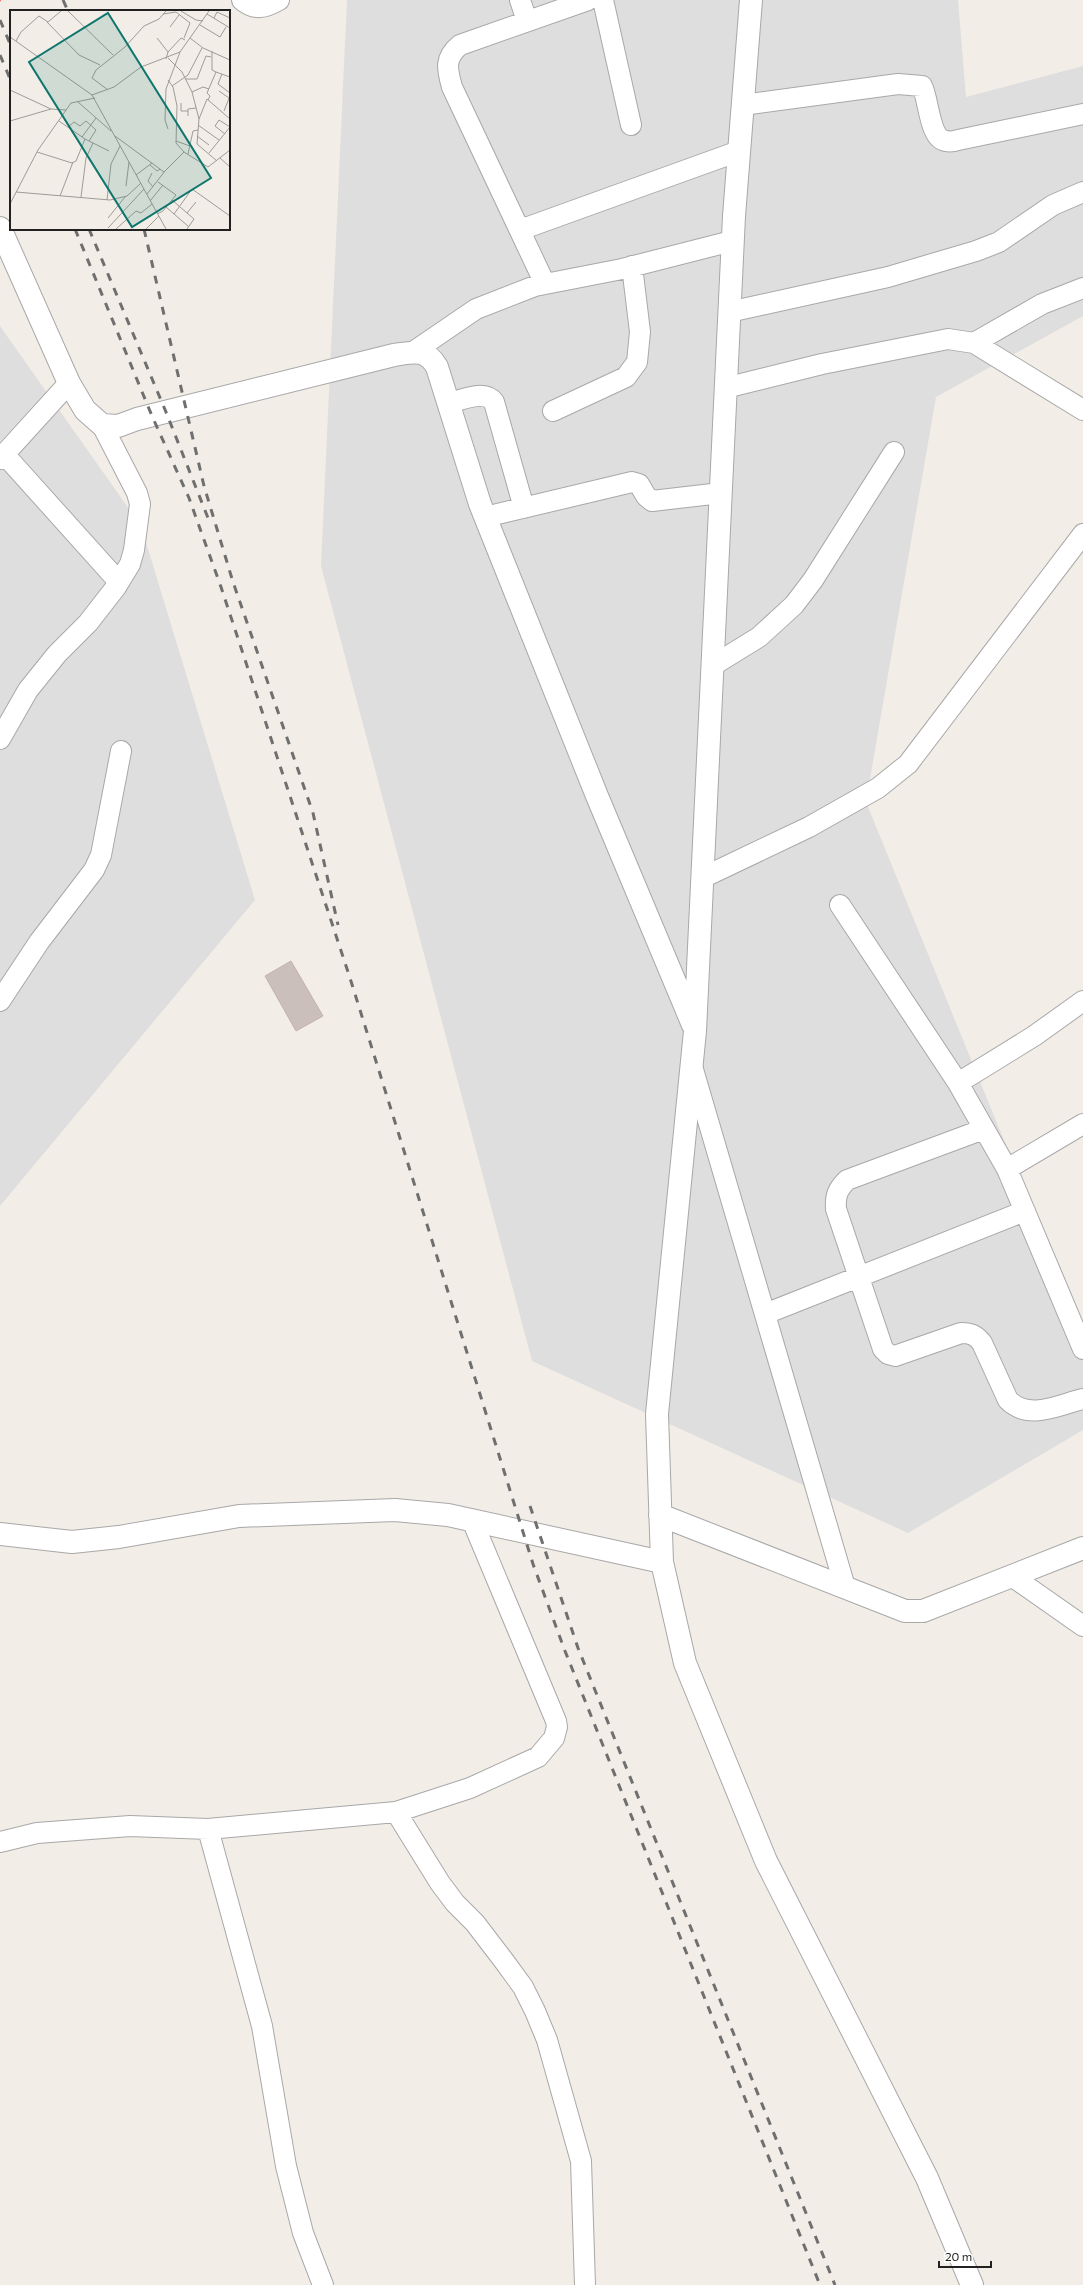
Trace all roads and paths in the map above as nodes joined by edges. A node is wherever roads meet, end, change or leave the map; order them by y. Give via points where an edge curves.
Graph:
1 (242, 0) edge
2 (278, 0) edge
3 (520, 0) edge
4 (588, 0) edge
5 (603, 0) edge
6 (751, 0) edge
7 (527, 21) junction
8 (742, 105) junction
9 (1083, 114) edge
10 (631, 125) dead end
11 (739, 151) junction
12 (1083, 192) edge
13 (0, 228) edge
14 (520, 230) junction
15 (732, 241) junction
16 (632, 266) junction
17 (545, 284) junction
18 (1083, 288) edge
19 (729, 312) junction
20 (974, 343) junction
21 (413, 352) junction
22 (69, 383) junction
23 (725, 388) junction
24 (449, 404) junction
25 (1083, 410) edge
26 (553, 411) dead end
27 (102, 425) junction
28 (894, 452) dead end
29 (2, 457) edge
30 (721, 493) junction
31 (524, 508) junction
32 (485, 517) junction
33 (1083, 534) edge
34 (119, 582) junction
35 (712, 666) junction
36 (0, 739) edge
37 (121, 751) dead end
38 (702, 878) junction
39 (840, 905) dead end
40 (0, 1001) edge
41 (1083, 1001) edge
42 (695, 1031) junction
43 (692, 1064) junction
44 (958, 1083) junction
45 (1083, 1124) edge
46 (984, 1129) junction
47 (1007, 1169) junction
48 (1026, 1211) junction
49 (860, 1275) junction
50 (765, 1314) junction
51 (1083, 1349) edge
52 (1083, 1398) edge
53 (660, 1515) junction
54 (472, 1520) junction
55 (0, 1534) edge
56 (1083, 1548) edge
57 (662, 1562) junction
58 (1013, 1577) junction
59 (845, 1587) junction
60 (1083, 1626) edge
61 (396, 1812) junction
62 (208, 1829) junction
63 (0, 1842) edge
64 (323, 2285) edge
65 (586, 2285) edge
66 (972, 2285) edge

1 - 2 street via 250,6 260,8
3 - 7 street
4 - 7 street
5 - 10 street
6 - 8 street
7 - 14 street via 460,45 448,59 447,68 452,87
8 - 9 street via 914,84 922,86 933,128 938,137 945,141
8 - 11 street
11 - 14 street
11 - 15 street
12 - 19 street via 1053,205 999,242 976,251 888,277
13 - 22 street
14 - 17 street
15 - 16 street
15 - 19 street
16 - 17 street
16 - 26 street via 640,332 637,362 626,377
17 - 21 street via 476,309
18 - 20 street via 1042,304
19 - 23 street
20 - 23 street via 948,339 822,364
20 - 25 street
21 - 24 street via 427,354 438,367
21 - 27 street via 137,419 118,426
22 - 27 street via 85,410
22 - 29 street
23 - 30 street
24 - 31 street via 483,395 491,397
24 - 32 street
27 - 34 street via 137,493 140,504 134,550 130,564
28 - 35 street via 794,605 759,637
29 - 34 street
30 - 31 street via 652,501 639,484 632,482
30 - 35 street
31 - 32 street
32 - 42 street via 600,804
33 - 38 street via 908,764 893,778 809,827
34 - 36 street via 88,624 57,654 28,690
35 - 38 street
37 - 40 street via 101,855 94,870 39,942
38 - 42 street
39 - 44 street
41 - 44 street via 1034,1036
42 - 43 street
43 - 50 street
43 - 53 street via 657,1414
44 - 46 street
45 - 47 street
46 - 47 street
46 - 49 street via 847,1180 839,1188 835,1198 836,1208
47 - 48 street
48 - 49 street
48 - 51 street
49 - 50 street
49 - 52 street via 883,1349 888,1354 895,1356 961,1333 969,1333 982,1343 1008,1400 1015,1407 1024,1411 1036,1411
50 - 59 street
53 - 57 street
53 - 59 street
54 - 55 street via 395,1510 239,1516 119,1537 72,1542
54 - 57 street
54 - 61 street via 556,1721 555,1732 547,1748 538,1757 470,1788
56 - 58 street
57 - 66 street via 685,1663 766,1861 927,2178
58 - 59 street via 923,1610 905,1611
58 - 60 street
61 - 62 street
61 - 65 street via 440,1883 504,1961 523,1987 535,2010 547,2040 581,2161
62 - 63 street via 130,1826 37,1833
62 - 64 street via 262,2026 286,2166 303,2233

